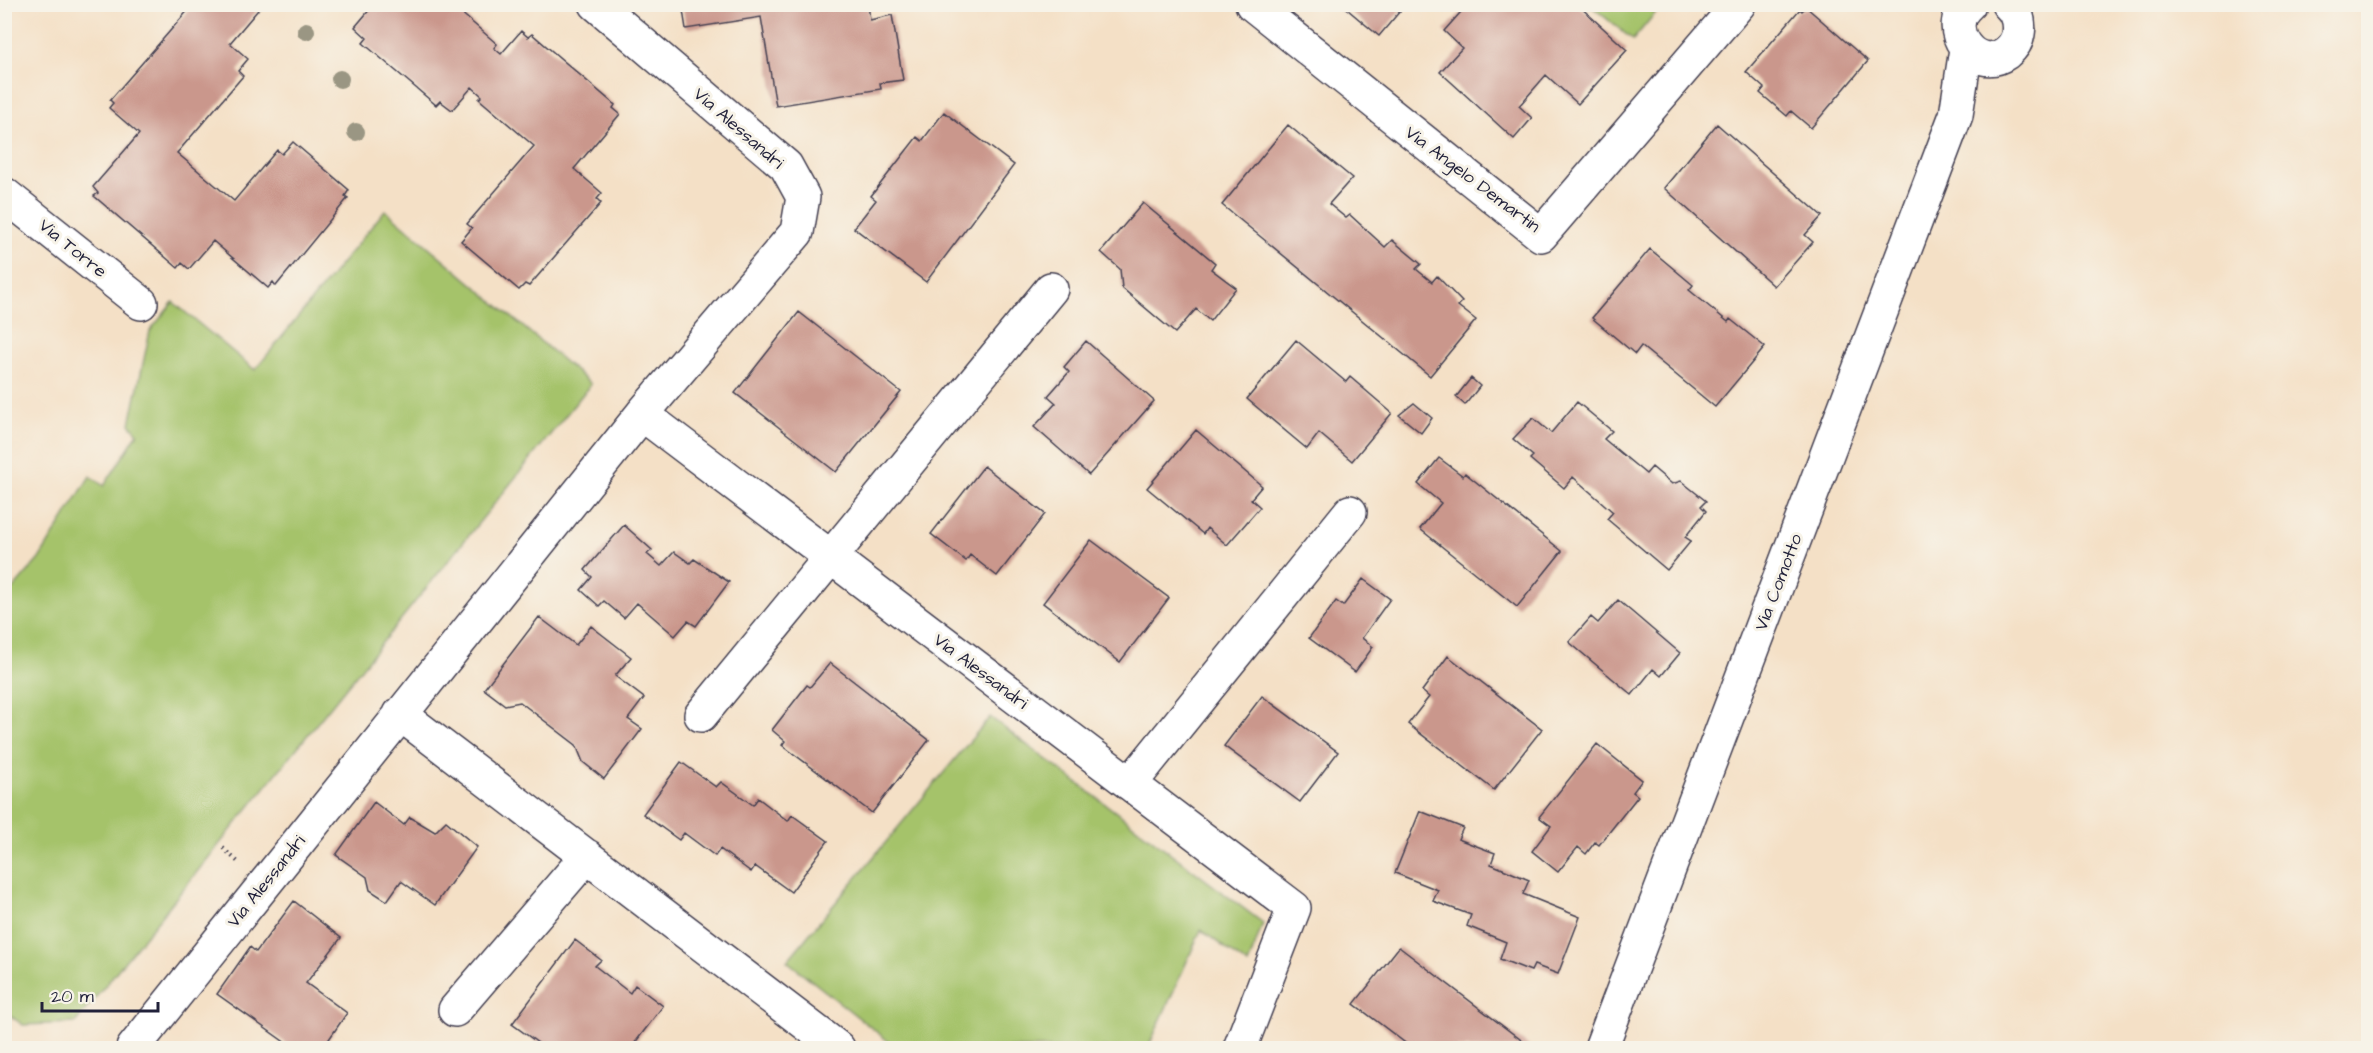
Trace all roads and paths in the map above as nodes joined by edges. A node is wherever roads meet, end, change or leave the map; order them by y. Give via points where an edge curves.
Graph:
1 (596, 4) edge
2 (1252, 4) edge
3 (1739, 4) edge
4 (2012, 6) edge
5 (1960, 20) edge
6 (2003, 55) junction
7 (1956, 115) junction
8 (4, 194) edge
9 (1051, 289) dead end
10 (141, 303) dead end
11 (642, 414) junction
12 (1350, 512) dead end
13 (831, 558) junction
14 (400, 714) junction
15 (701, 715) dead end
16 (1130, 783) junction
17 (586, 855) junction
18 (455, 1010) dead end
19 (133, 1048) edge
20 (838, 1048) edge
21 (1240, 1048) edge
22 (1600, 1048) edge

1 - 11 street, Via Alessandri via 786,166 803,197 797,232
2 - 3 street, Via Angelo Demartin via 1541,236
4 - 6 street, Via Comotto via 2018,38
5 - 6 street via 1975,56
5 - 7 street, Via Comotto
6 - 7 street, Via Comotto
7 - 22 street, Via Comotto
8 - 10 street, Via Torre
9 - 13 street
11 - 13 street, Via Alessandri
11 - 14 street, Via Alessandri
12 - 16 street
13 - 15 street
13 - 16 street, Via Alessandri
14 - 17 street
14 - 19 street, Via Alessandri
16 - 21 street, Via Alessandri via 1294,908
17 - 18 street
17 - 20 street

